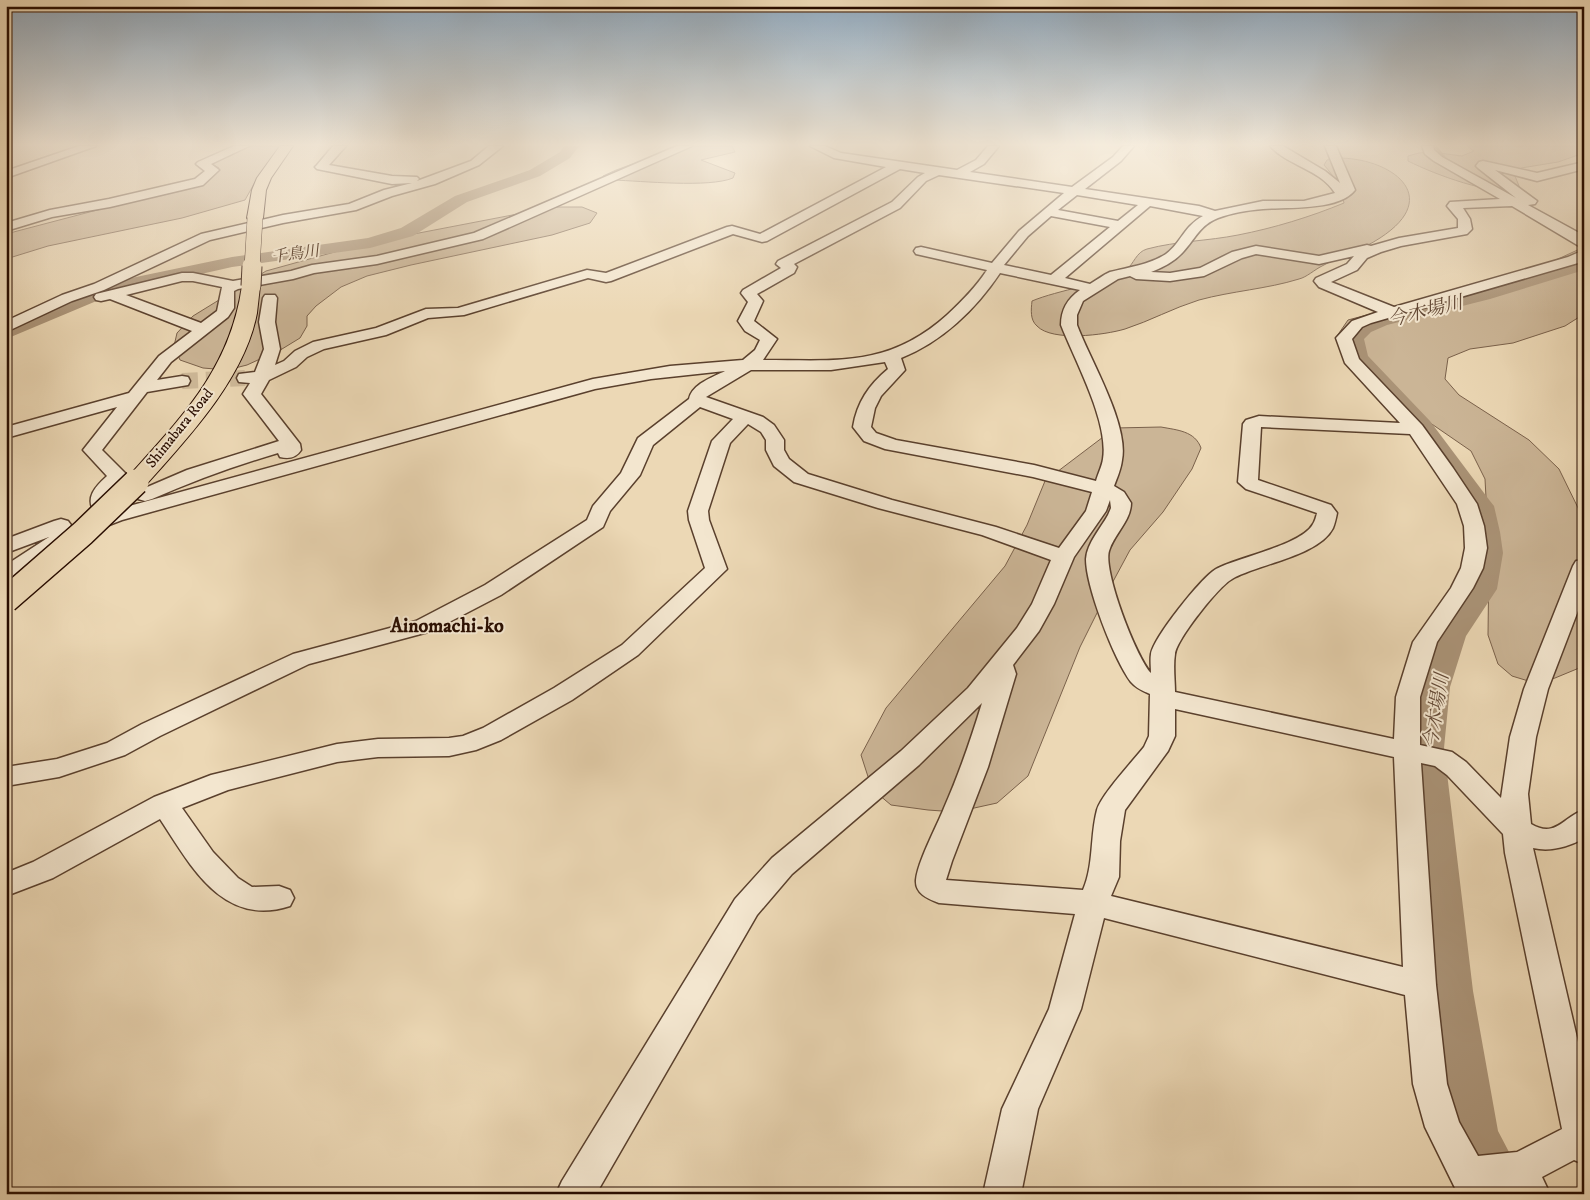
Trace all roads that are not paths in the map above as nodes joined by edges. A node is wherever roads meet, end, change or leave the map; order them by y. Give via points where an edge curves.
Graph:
1 (114, 202) edge
2 (257, 202) edge
3 (260, 202) edge
4 (365, 202) edge
5 (557, 202) edge
6 (829, 202) edge
7 (899, 202) edge
8 (1061, 202) edge
9 (1141, 202) edge
10 (1318, 202) edge
11 (1519, 202) joint
12 (1147, 203) junction
13 (256, 211) junction
14 (1048, 212) junction
15 (1214, 215) junction
16 (1121, 225) junction
17 (6, 227) edge
18 (1584, 245) edge
19 (1376, 248) junction
20 (921, 251) dead end
21 (1584, 254) edge
22 (997, 267) junction
23 (1054, 280) junction
24 (242, 285) junction
25 (1100, 285) junction
26 (105, 291) junction
27 (270, 298) dead end
28 (1392, 312) junction
29 (6, 326) edge
30 (204, 330) junction
31 (6, 338) edge
32 (888, 357) junction
33 (746, 365) junction
34 (254, 378) junction
35 (182, 381) tunnel mouth
36 (139, 392) junction
37 (698, 400) junction
38 (745, 417) junction
39 (1416, 429) junction
40 (6, 433) edge
41 (291, 444) junction
42 (245, 480) junction
43 (1104, 489) junction
44 (102, 509) junction
45 (6, 546) edge
46 (1063, 557) junction
47 (1584, 566) edge
48 (6, 576) edge
49 (6, 600) edge
50 (999, 666) junction
51 (1163, 694) junction
52 (1421, 754) junction
53 (6, 776) edge
54 (164, 804) junction
55 (1584, 820) edge
56 (1517, 829) junction
57 (6, 885) edge
58 (279, 898) dead end
59 (1093, 903) junction
60 (1420, 984) junction
61 (1583, 1142) edge
62 (1498, 1179) edge
63 (575, 1194) edge
64 (1002, 1194) edge

1 - 17 street via 50,214
2 - 13 highway, Shimabara Road
3 - 13 highway
4 - 26 street via 213,235
5 - 24 street via 478,236 377,260 312,269
6 - 34 street via 762,238 732,230 606,278 589,274 459,312 426,314 380,332 319,345 290,364
7 - 33 street via 783,264 790,267 789,270 748,294 756,301 746,321 768,339 761,353
8 - 14 street
9 - 12 street
10 - 15 street via 1263,205
11 - 18 street
11 - 19 street via 1454,205 1466,223 1462,231
12 - 15 street
12 - 16 street
13 - 24 highway, Shimabara Road, bridge
14 - 16 street
14 - 22 street via 1011,247
15 - 25 street via 1196,225 1170,257 1148,268 1117,275
16 - 23 street
19 - 25 street via 1319,260 1256,250 1237,255 1204,272 1176,276 1133,275
19 - 28 street via 1362,255 1352,267 1321,282
20 - 22 street
21 - 28 street via 1573,260
22 - 23 street
22 - 32 street via 980,290 945,323 915,347
23 - 25 street
24 - 26 street via 182,277
24 - 30 street via 227,290 223,314
24 - 49 highway, Shimabara Road, bridge via 250,307 243,329 218,379 190,418 136,482
25 - 43 street via 1078,298 1069,315 1069,325 1106,410 1112,437 1113,459
26 - 29 street via 67,298
26 - 30 street
26 - 31 street via 84,304
27 - 34 street via 268,322 272,349
28 - 39 street via 1357,324 1344,338 1351,360
30 - 36 street via 165,359
32 - 33 street via 846,363
32 - 43 street via 895,361 897,370 870,397 862,427 870,437 892,445 1034,471
33 - 37 street via 705,389 697,396
33 - 42 street via 688,368 593,384
34 - 41 street via 252,394
35 - 36 street
36 - 40 street
36 - 44 street via 92,450 118,476 99,495
37 - 38 street
37 - 53 street via 645,442 630,475 600,510 596,523 493,590 424,626 302,659 116,749 59,768
38 - 46 street via 768,429 781,462 801,478 989,531
38 - 54 street via 721,441 698,511 716,569 630,650 563,694 492,734 466,744 337,753 221,782
39 - 51 street via 1259,421 1252,424 1248,482 1324,509 1327,513 1323,527 1292,548 1232,571 1211,584 1174,632 1163,653
39 - 52 street via 1467,504 1476,548 1472,568 1462,588 1425,642 1408,697
41 - 42 street via 293,448 289,452 246,471 243,475
41 - 44 street via 244,456
42 - 48 street via 115,516 77,530 27,559
43 - 46 street via 1096,511
43 - 51 street via 1114,493 1122,504 1099,547 1099,579 1133,667 1146,683
44 - 45 street
46 - 50 street via 1028,631
47 - 56 street via 1536,689 1522,737 1514,794
50 - 59 street via 1004,674 975,767 937,861 932,886 939,891
50 - 63 street via 977,694 910,758 782,866 746,907
51 - 52 street
51 - 59 street via 1162,736 1155,752 1111,808 1104,877
52 - 56 street via 1454,765
52 - 60 street
54 - 57 street via 44,870
54 - 58 street via 217,878 236,894 251,899
55 - 56 street via 1569,833 1547,841
56 - 61 street via 1519,853
59 - 60 street
59 - 64 street via 1065,1009 1020,1109
60 - 62 street via 1430,1084 1442,1127
61 - 62 street

